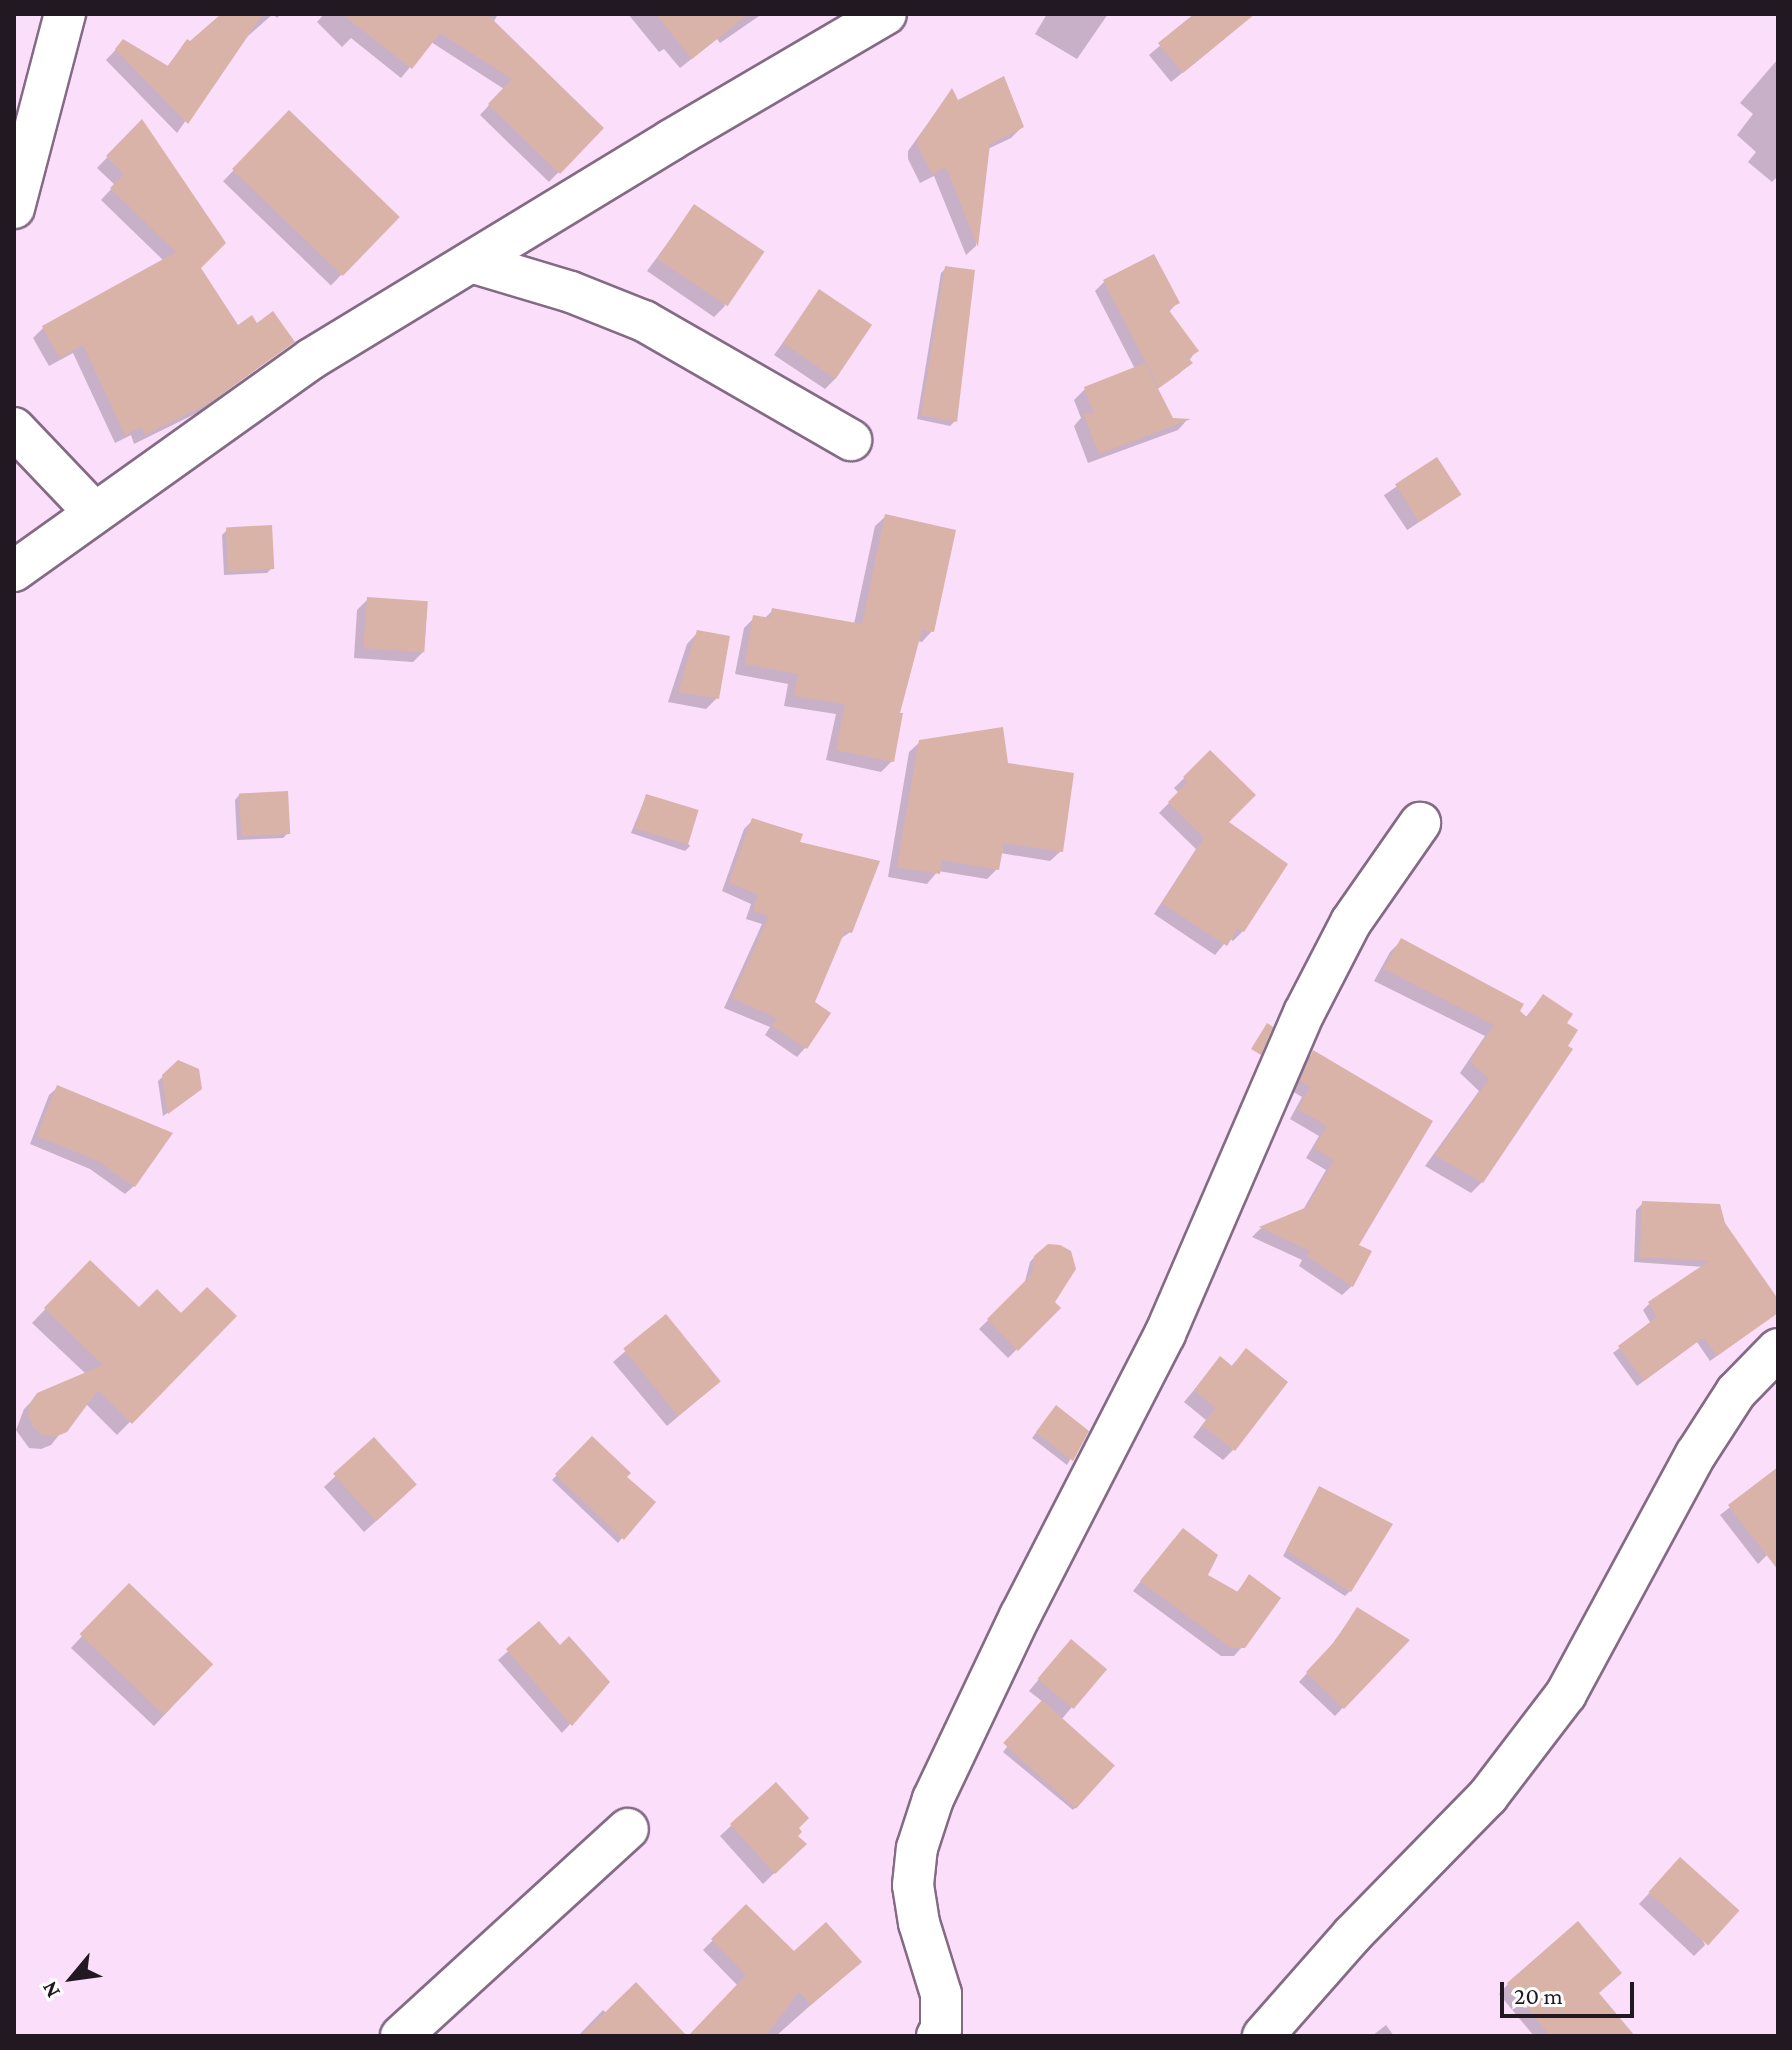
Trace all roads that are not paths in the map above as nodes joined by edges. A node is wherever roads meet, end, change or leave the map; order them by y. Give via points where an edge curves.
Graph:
1 (65, 14) edge
2 (886, 14) edge
3 (14, 208) edge
4 (471, 262) junction
5 (14, 428) edge
6 (851, 440) dead end
7 (95, 513) junction
8 (14, 571) edge
9 (1420, 823) dead end
10 (1778, 1349) edge
11 (628, 1829) dead end
12 (401, 2036) edge
13 (937, 2036) edge
14 (1263, 2036) edge

1 - 3 street
2 - 4 street
4 - 6 street via 644,321
4 - 7 street via 311,359
5 - 7 street
7 - 8 street
9 - 13 street via 1351,922 1304,1013 1165,1334 933,1799 917,1848 913,1885 941,1994
10 - 14 street via 1736,1392 1696,1454 1566,1694 1488,1796 1352,1935
11 - 12 street

